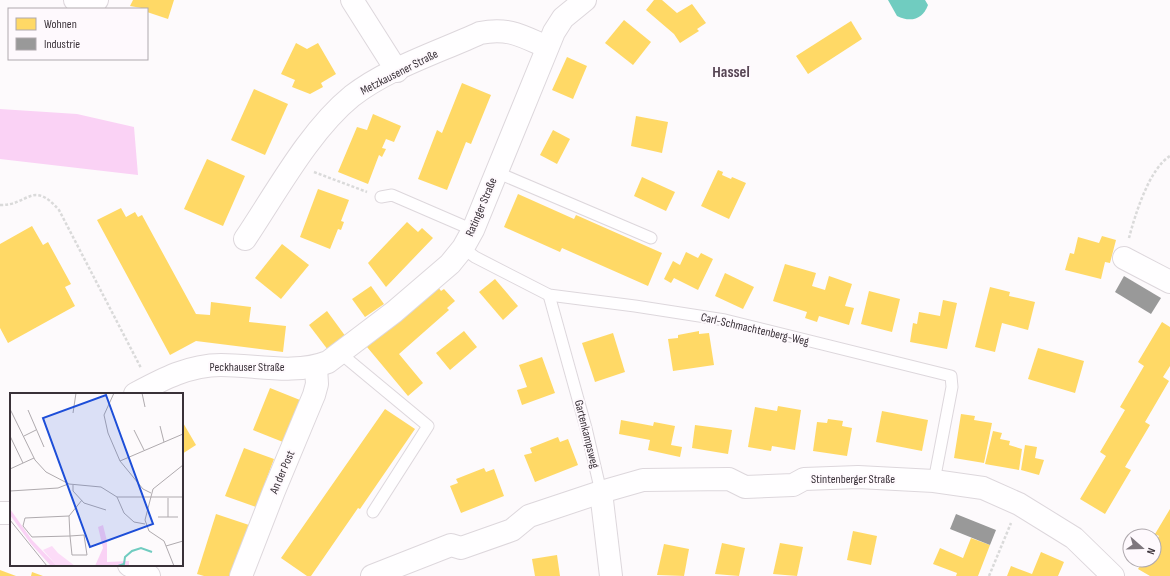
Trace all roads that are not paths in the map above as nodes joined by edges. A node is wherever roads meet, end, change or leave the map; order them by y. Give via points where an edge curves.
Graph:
1 (75, 0) edge
2 (98, 0) edge
3 (352, 0) edge
4 (575, 3) edge
5 (547, 47) junction
6 (397, 70) junction
7 (496, 172) junction
8 (381, 197) road end
9 (473, 230) junction
10 (651, 238) dead end
11 (245, 239) dead end
12 (463, 248) junction
13 (1124, 258) dead end
14 (1170, 282) edge
15 (549, 295) junction
16 (340, 353) junction
17 (316, 367) junction
18 (143, 390) edge
19 (934, 481) junction
20 (601, 492) junction
21 (373, 512) dead end
22 (131, 566) edge
23 (149, 576) edge
24 (241, 576) edge
25 (372, 576) edge
26 (611, 576) edge
27 (1113, 576) edge

1 - 2 street via 90,3
3 - 6 street
4 - 5 street, Ratinger Straße via 563,18
5 - 6 street, Metzkausener Straße via 510,31 494,30 480,33
5 - 7 street, Ratinger Straße
6 - 11 street, Metzkausener Straße via 371,84 337,109 320,128
7 - 9 street, Ratinger Straße
7 - 10 lane
8 - 9 lane via 392,196
9 - 12 street, Ratinger Straße
12 - 15 lane, Carl-Schmachtenberg-Weg via 475,257
12 - 16 street, Ratinger Straße via 450,264 394,312
13 - 14 street
15 - 19 lane, Carl-Schmachtenberg-Weg via 725,320 951,376 952,387
15 - 20 lane, Gartenkampsweg
16 - 17 street, Ratinger Straße
16 - 21 lane via 428,426
17 - 18 street, Peckhauser Straße via 220,365 190,368
17 - 24 street, An der Post via 317,384 314,395
19 - 20 street, Stintenberger Straße via 858,477 804,479 794,485 745,487 729,479 643,480
19 - 27 street, Stintenberger Straße via 983,488 1019,504 1074,538
20 - 25 street, Stintenberger Straße via 529,516 512,530 461,548 451,545
20 - 26 street, Gartenkampsweg
22 - 23 street

